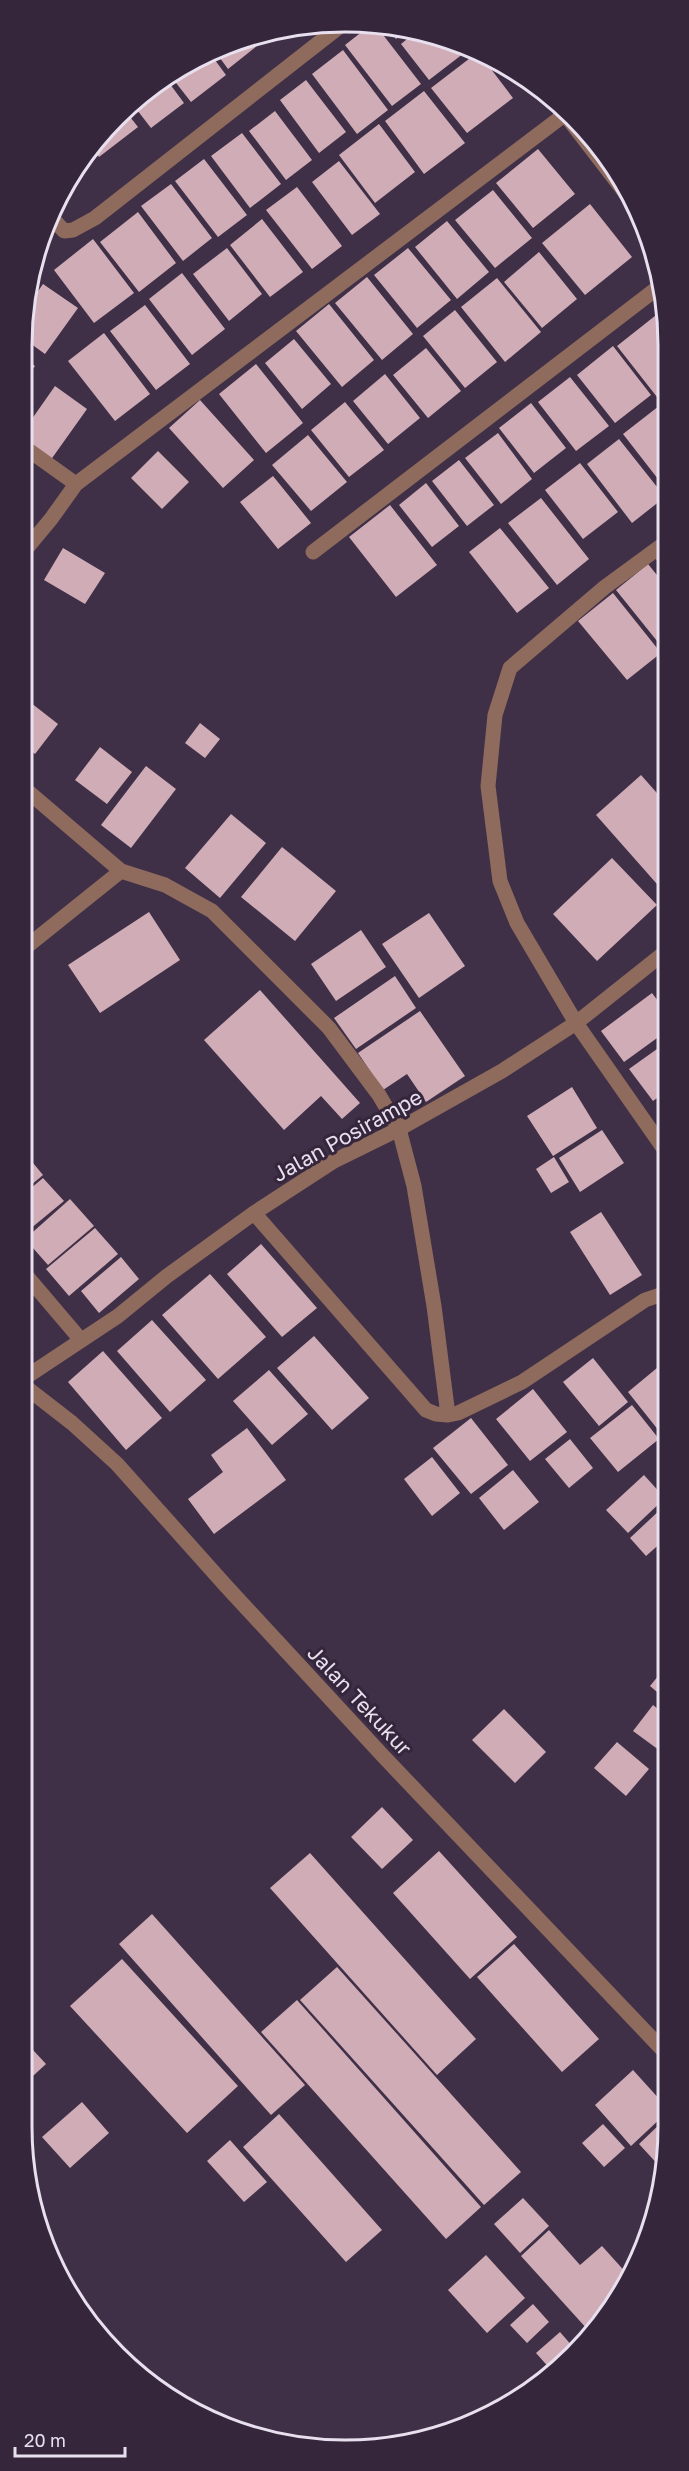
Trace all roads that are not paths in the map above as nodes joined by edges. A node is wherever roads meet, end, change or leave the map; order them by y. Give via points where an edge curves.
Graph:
1 (333, 32) edge
2 (557, 115) edge
3 (56, 222) edge
4 (653, 292) edge
5 (32, 453) edge
6 (76, 484) junction
7 (32, 542) edge
8 (658, 548) edge
9 (313, 552) dead end
10 (32, 794) edge
11 (121, 871) junction
12 (32, 942) edge
13 (658, 958) edge
14 (576, 1023) junction
15 (399, 1130) junction
16 (658, 1140) edge
17 (254, 1213) junction
18 (32, 1282) edge
19 (658, 1296) edge
20 (81, 1340) junction
21 (32, 1374) edge
22 (32, 1392) edge
23 (448, 1415) junction
24 (658, 2045) edge

1 - 3 street via 95,218 73,230 64,231
2 - 6 street
4 - 9 street
5 - 6 street
6 - 7 street
8 - 14 street via 605,587 510,668 495,715 488,786 500,881 517,923
10 - 11 street
11 - 12 street
11 - 15 street via 165,885 212,911 329,1028 380,1095
13 - 14 street, Jalan Posirampe
14 - 15 street, Jalan Posirampe
14 - 16 street
15 - 17 street, Jalan Posirampe via 334,1161
15 - 23 street via 416,1197
17 - 20 street, Jalan Posirampe
17 - 23 street via 426,1410
18 - 20 street
19 - 23 street via 645,1300 522,1382
20 - 21 street, Jalan Posirampe
22 - 24 street, Jalan Tekukur via 117,1464 376,1748

